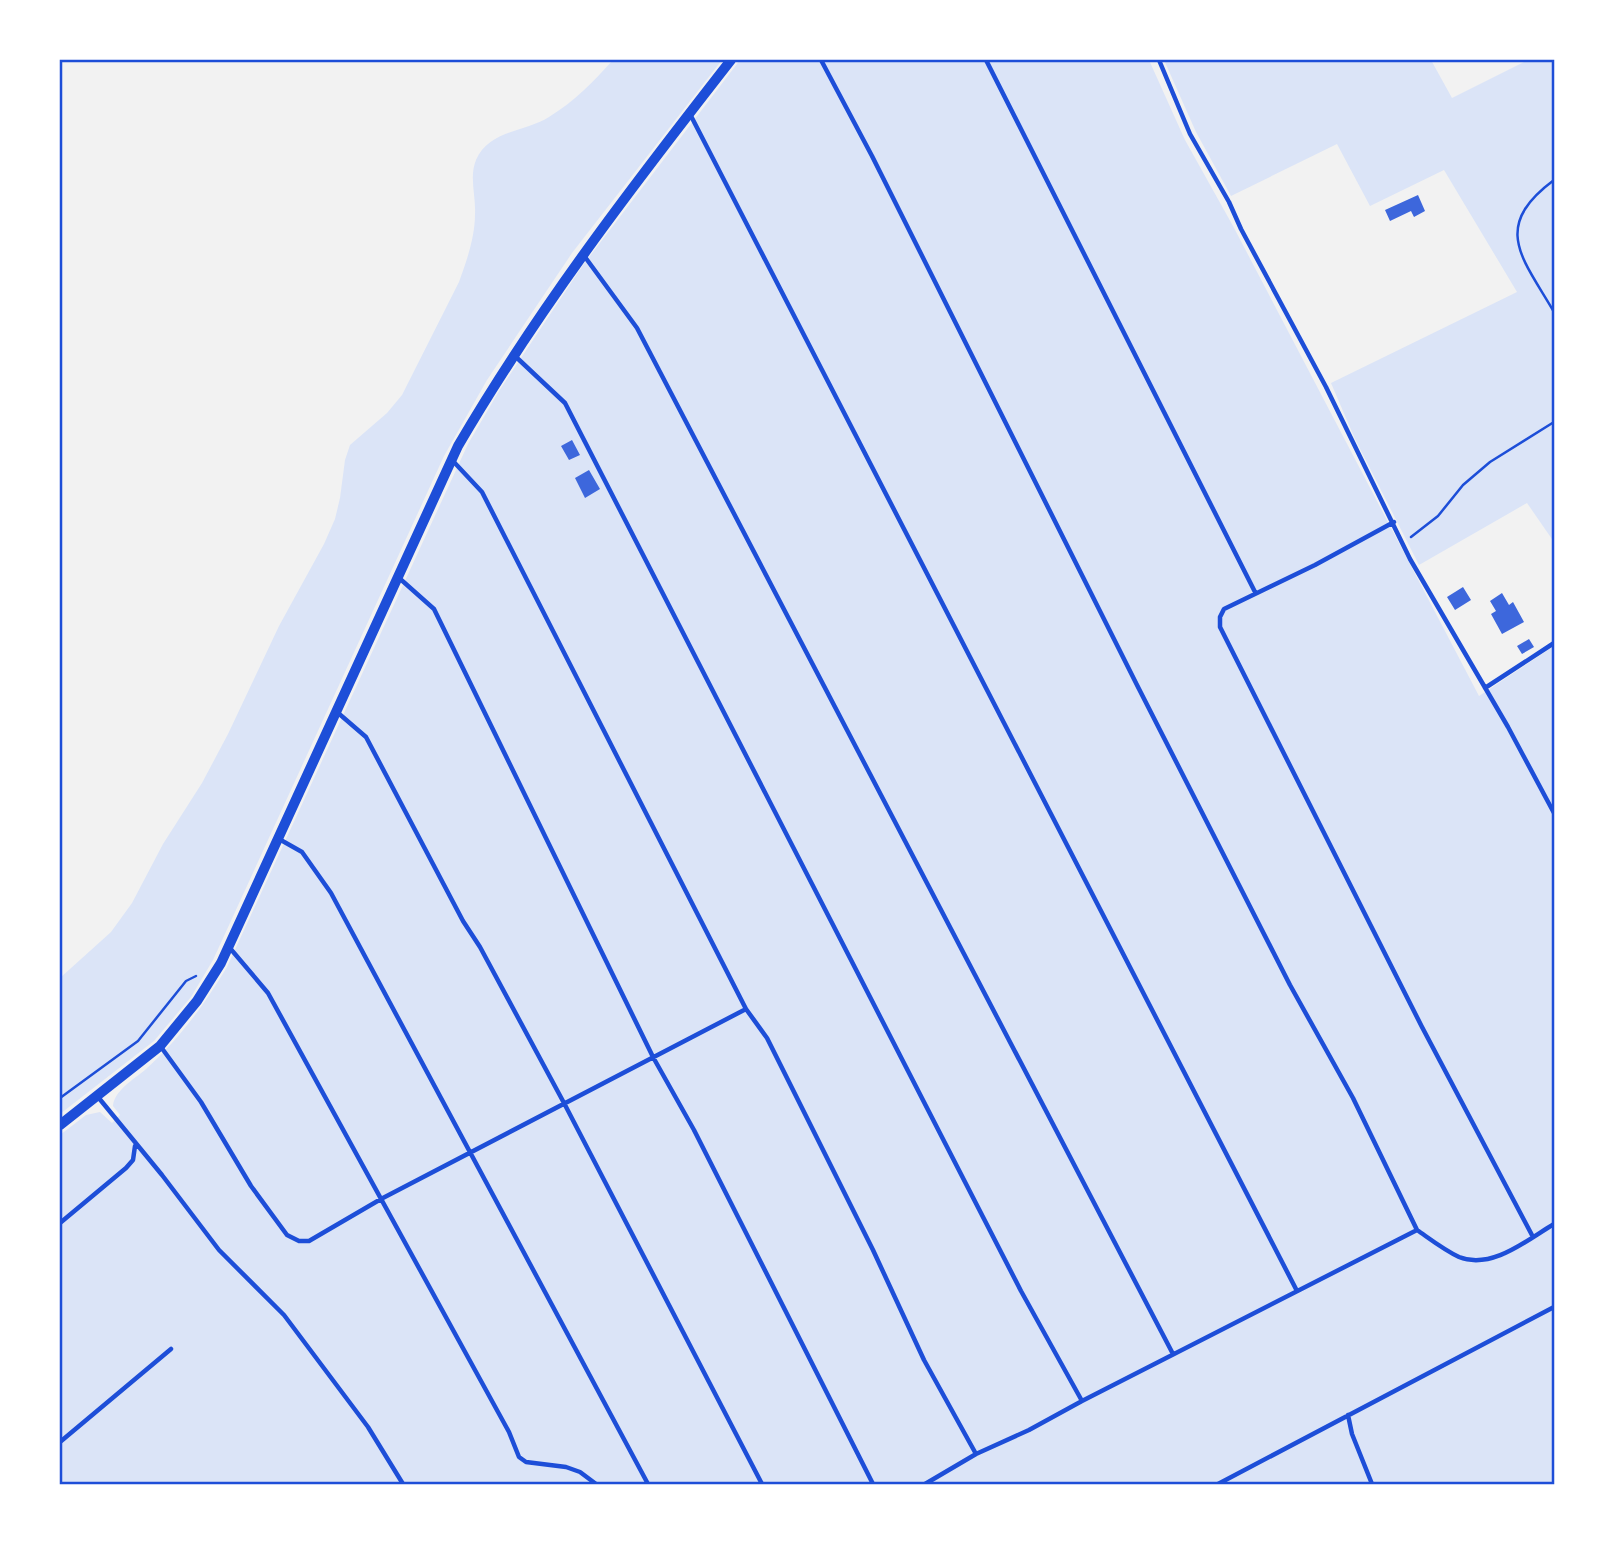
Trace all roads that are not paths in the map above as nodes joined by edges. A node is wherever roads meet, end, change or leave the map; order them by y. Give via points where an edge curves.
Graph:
1 (732, 60) edge
2 (821, 60) edge
3 (986, 60) edge
4 (1159, 60) edge
5 (690, 113) junction
6 (582, 254) junction
7 (513, 354) junction
8 (451, 459) junction
9 (1394, 522) junction
10 (398, 577) junction
11 (1255, 592) junction
12 (1555, 643) edge
13 (1485, 688) junction
14 (336, 712) junction
15 (1555, 813) edge
16 (278, 838) junction
17 (229, 946) junction
18 (746, 1009) junction
19 (160, 1046) junction
20 (653, 1057) junction
21 (98, 1097) junction
22 (564, 1103) junction
23 (60, 1125) edge
24 (135, 1144) junction
25 (471, 1152) junction
26 (381, 1199) junction
27 (60, 1223) edge
28 (1555, 1224) edge
29 (1417, 1230) junction
30 (1533, 1237) junction
31 (1297, 1291) junction
32 (1555, 1307) edge
33 (171, 1349) dead end
34 (1173, 1354) junction
35 (1082, 1401) junction
36 (1348, 1415) junction
37 (60, 1442) edge
38 (976, 1454) junction
39 (403, 1485) edge
40 (596, 1485) edge
41 (648, 1485) edge
42 (762, 1485) edge
43 (873, 1485) edge
44 (925, 1485) edge
45 (1218, 1485) edge
46 (1373, 1485) edge

1 - 5 main road
2 - 29 lane
3 - 11 lane
4 - 9 lane via 1190,134
5 - 6 main road
5 - 31 lane
6 - 7 main road
6 - 34 lane via 637,328
7 - 8 main road
7 - 35 lane via 565,403 1021,1291
8 - 10 main road
8 - 18 lane via 482,492
9 - 11 lane
9 - 13 lane
10 - 14 main road
10 - 20 lane via 434,608
11 - 30 lane via 1224,609 1220,627
12 - 13 lane
13 - 15 lane
14 - 16 main road
14 - 22 lane via 366,737
16 - 17 main road
16 - 25 lane via 302,852 331,893
17 - 19 main road via 197,1001
17 - 26 lane via 268,993
18 - 20 lane
18 - 38 lane via 767,1038 924,1360
19 - 21 main road
19 - 26 lane via 287,1235 309,1241
20 - 22 lane
20 - 43 lane
21 - 23 main road
21 - 24 lane
22 - 25 lane
22 - 42 lane
24 - 27 lane via 133,1160 126,1168
24 - 39 lane via 219,1250 284,1315 368,1427
25 - 26 lane
25 - 41 lane
26 - 40 lane via 519,1457 580,1472
28 - 30 lane
29 - 30 lane via 1460,1257 1482,1261
29 - 31 lane
31 - 34 lane
32 - 36 lane
33 - 37 lane
34 - 35 lane
35 - 38 lane
36 - 45 lane
36 - 46 lane
38 - 44 lane

